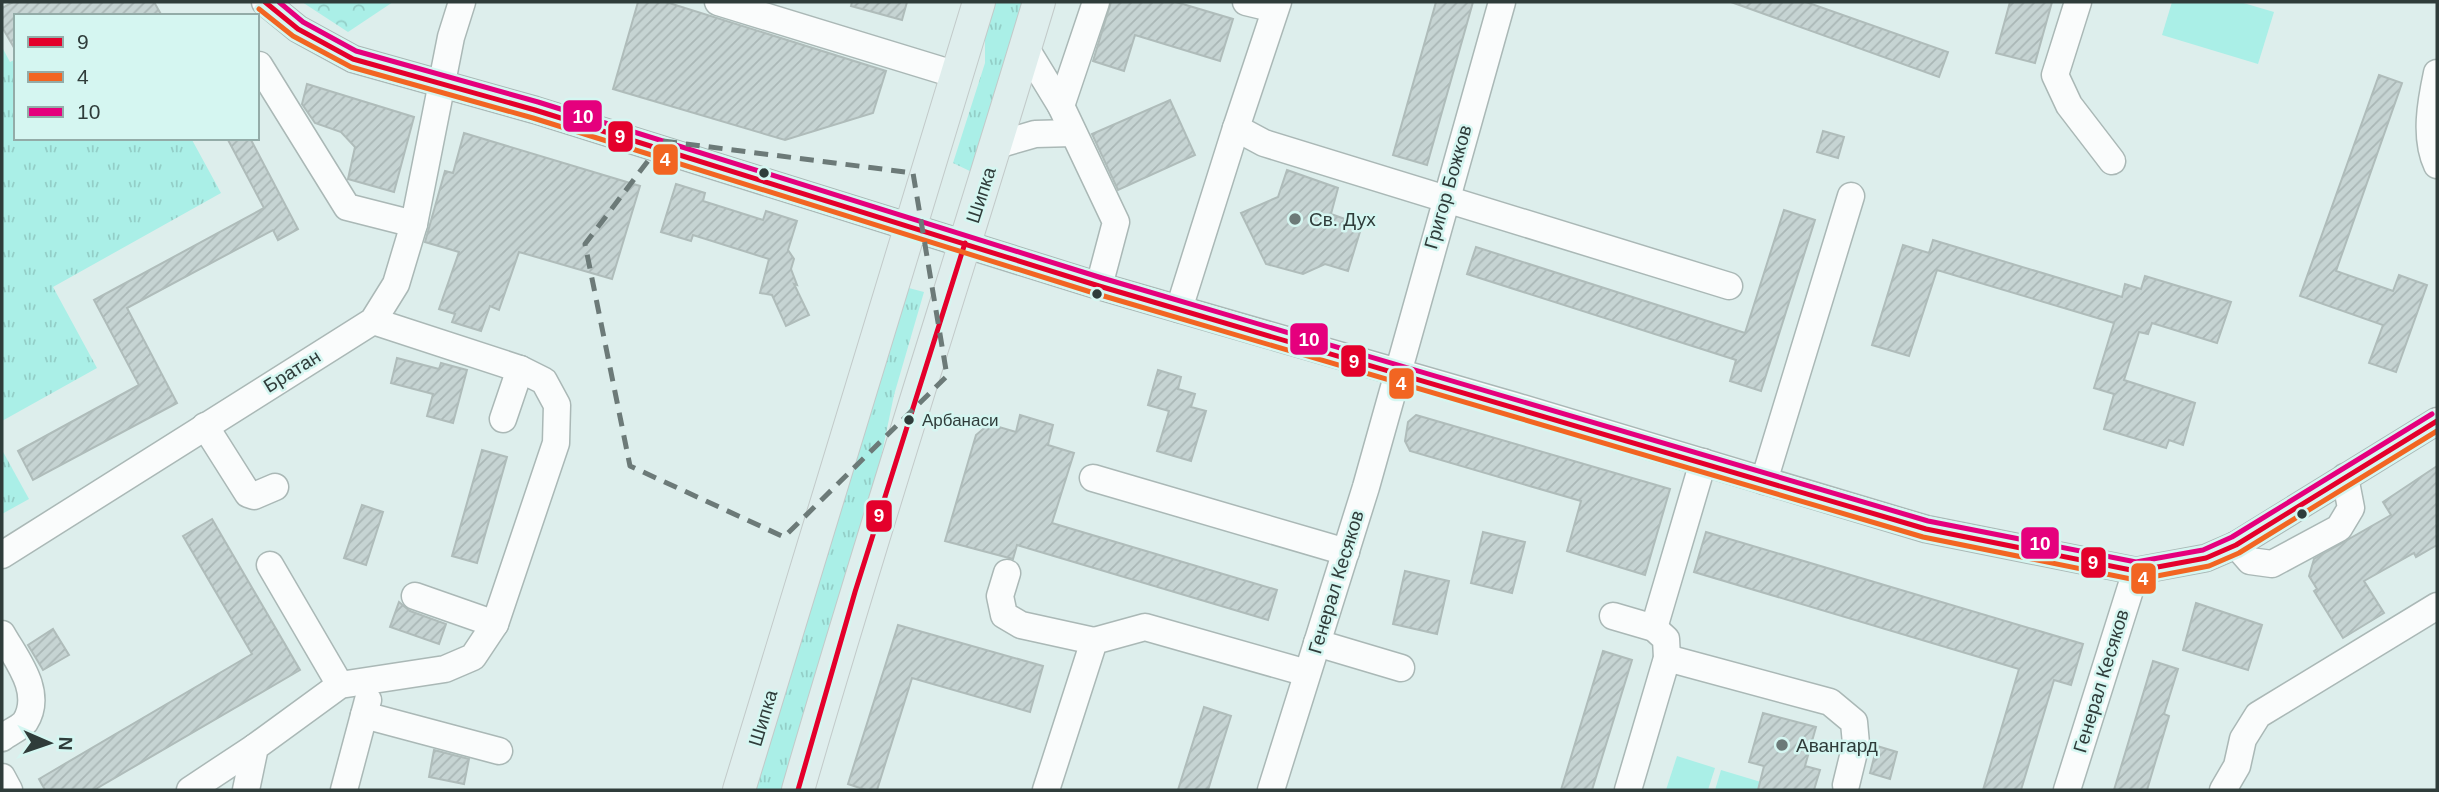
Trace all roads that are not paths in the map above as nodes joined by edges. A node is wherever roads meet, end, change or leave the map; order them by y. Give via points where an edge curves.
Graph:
1 (265, 2) edge
2 (462, 2) edge
3 (718, 2) edge
4 (979, 2) edge
5 (1039, 2) edge
6 (1096, 2) edge
7 (1246, 2) edge
8 (1502, 2) edge
9 (2078, 2) edge
10 (1277, 6) edge
11 (1026, 47) junction
12 (259, 65) dead end
13 (2437, 73) edge
14 (957, 75) junction
15 (443, 85) junction
16 (1061, 106) junction
17 (1236, 128) junction
18 (1073, 133) junction
19 (998, 145) junction
20 (2112, 161) dead end
21 (2437, 165) edge
22 (1851, 197) dead end
23 (1444, 198) junction
24 (414, 225) junction
25 (912, 228) junction
26 (965, 243) junction
27 (1099, 286) junction
28 (1729, 286) dead end
29 (1180, 309) junction
30 (373, 321) junction
31 (520, 369) junction
32 (1397, 372) junction
33 (503, 419) dead end
34 (2437, 421) edge
35 (205, 426) junction
36 (1703, 462) junction
37 (2345, 477) junction
38 (1093, 478) dead end
39 (1764, 481) junction
40 (275, 487) dead end
41 (2236, 545) junction
42 (1346, 552) junction
43 (2, 555) edge
44 (270, 565) dead end
45 (2137, 571) junction
46 (1007, 573) dead end
47 (415, 596) dead end
48 (2437, 606) edge
49 (1613, 617) dead end
50 (495, 624) junction
51 (1654, 628) junction
52 (2, 634) edge
53 (1094, 641) junction
54 (1317, 643) junction
55 (1667, 658) junction
56 (1401, 668) dead end
57 (1307, 673) junction
58 (373, 678) junction
59 (340, 685) junction
60 (364, 715) junction
61 (2, 738) edge
62 (255, 747) junction
63 (499, 751) dead end
64 (2, 778) edge
65 (1852, 788) edge
66 (9, 790) edge
67 (190, 790) edge
68 (250, 790) edge
69 (344, 790) edge
70 (739, 790) edge
71 (797, 790) edge
72 (1046, 790) edge
73 (1271, 790) edge
74 (1628, 790) edge
75 (2067, 790) edge
76 (2223, 790) edge

1 - 15 street via 298,29 353,59
2 - 15 street, Братан
3 - 14 street
4 - 14 main road, Шипка
5 - 11 main road, Шипка
6 - 16 street
7 - 10 street
8 - 23 street, Григор Божков
9 - 20 street via 2055,75 2069,105
10 - 17 street
11 - 16 street
11 - 19 main road, Шипка
12 - 24 street via 347,207
13 - 21 street via 2431,151
14 - 25 main road, Шипка
15 - 24 street, Братан
15 - 25 street
16 - 18 street
17 - 23 street via 1264,143
17 - 29 street
18 - 19 street via 1035,134
18 - 27 street via 1116,222
19 - 26 main road, Шипка
22 - 39 street
23 - 28 street
23 - 32 street, Григор Божков
24 - 30 street, Братан via 396,284
25 - 26 street
25 - 70 main road, Шипка
26 - 27 street
26 - 71 main road, Шипка
27 - 29 street
29 - 32 street
30 - 31 street
30 - 35 street, Братан
31 - 33 street
31 - 50 street via 544,381 556,405 556,443
32 - 36 street
32 - 42 street, Генерал Кесяков
34 - 37 street
35 - 40 street via 248,494
35 - 43 street, Братан
36 - 39 street
36 - 51 street
37 - 41 street
37 - 41 street via 2351,508 2339,528 2272,564 2250,561
38 - 42 street
39 - 45 street via 1926,529
41 - 45 street via 2206,558
42 - 54 street, Генерал Кесяков
44 - 59 street
45 - 75 street, Генерал Кесяков
46 - 53 street via 1000,596 1004,615 1021,625
47 - 50 street
48 - 76 street via 2258,715
49 - 51 street
50 - 58 street via 473,657 445,669
51 - 55 street via 1666,639
52 - 61 street via 30,685 31,703 24,723
53 - 57 street via 1146,627
53 - 72 street
54 - 56 street
54 - 57 street, Генерал Кесяков
55 - 65 street via 1830,702 1854,722
55 - 74 street
57 - 73 street, Генерал Кесяков
58 - 59 street
58 - 60 street
59 - 62 street
60 - 63 street
60 - 69 street
62 - 67 street
62 - 68 street
64 - 66 street

